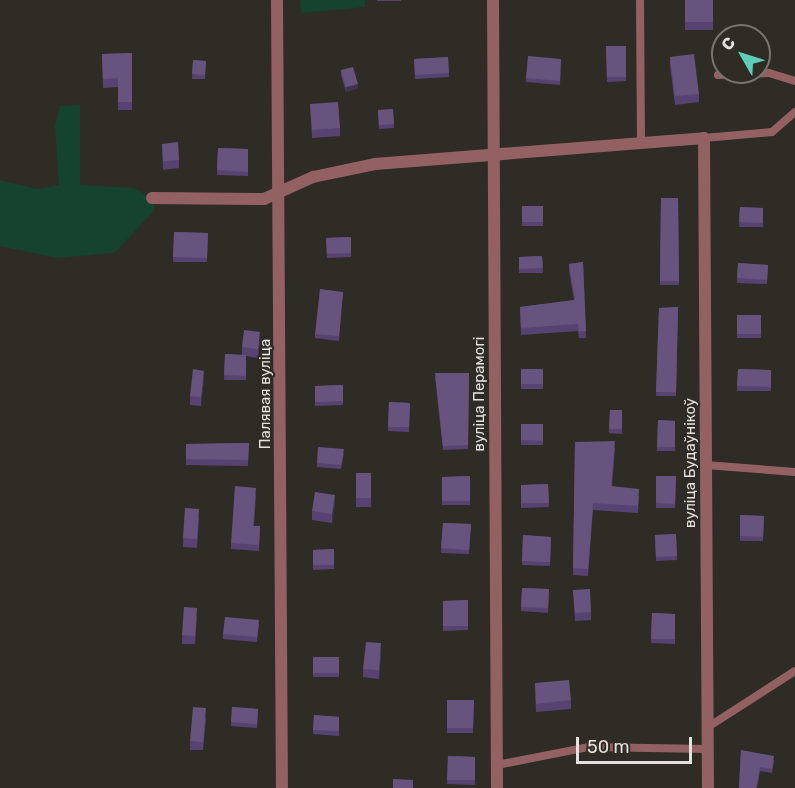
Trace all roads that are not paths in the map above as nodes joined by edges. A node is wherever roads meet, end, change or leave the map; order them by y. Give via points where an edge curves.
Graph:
1 (277, 0) edge
2 (493, 0) edge
3 (640, 0) edge
4 (771, 73) edge
5 (795, 81) edge
6 (795, 112) edge
7 (704, 138) junction
8 (641, 140) junction
9 (494, 154) junction
10 (280, 192) junction
11 (152, 198) dead end
12 (706, 465) junction
13 (795, 471) edge
14 (795, 671) edge
15 (708, 727) junction
16 (708, 749) junction
17 (497, 765) junction
18 (282, 788) edge
19 (497, 788) edge
20 (708, 788) edge

1 - 10 street, Палявая вуліца
2 - 9 street, вуліца Перамогі
3 - 8 lane
4 - 5 lane
6 - 7 lane via 772,132
7 - 8 street
7 - 12 street, вуліца Будаўнікоў
8 - 9 street
9 - 10 street via 375,164 313,177
9 - 17 street, вуліца Перамогі
10 - 11 street via 264,199
10 - 18 street, Палявая вуліца
12 - 13 lane
12 - 15 street, вуліца Будаўнікоў
14 - 15 lane
15 - 16 street, вуліца Будаўнікоў
16 - 17 lane via 589,747
16 - 20 street, вуліца Будаўнікоў
17 - 19 street, вуліца Перамогі

